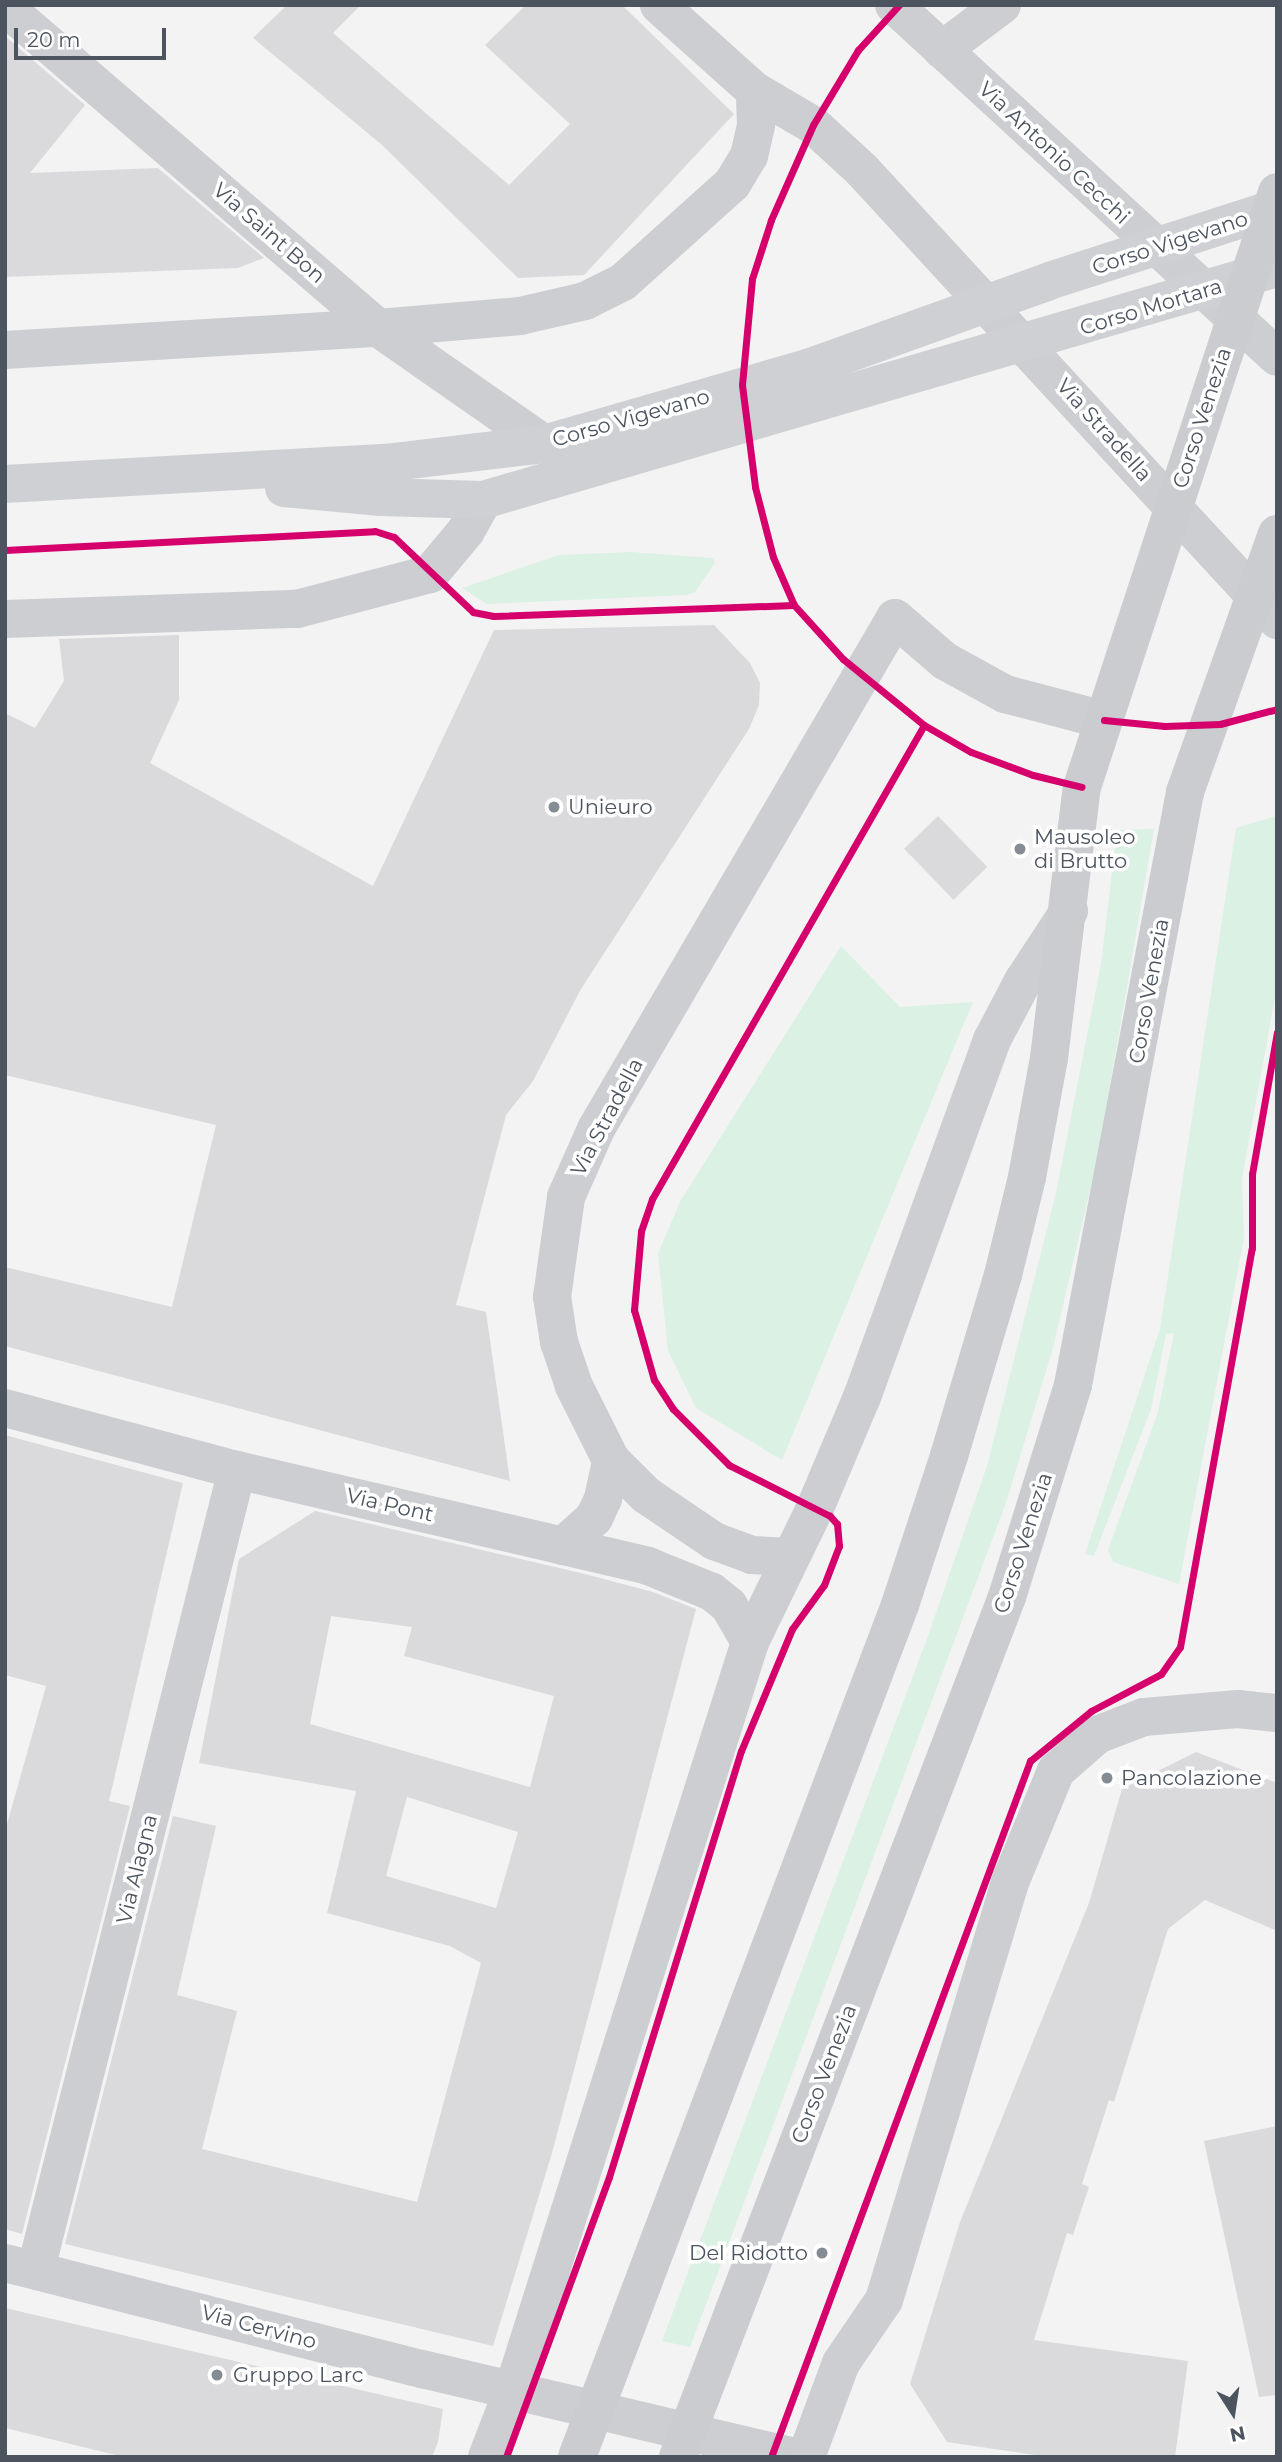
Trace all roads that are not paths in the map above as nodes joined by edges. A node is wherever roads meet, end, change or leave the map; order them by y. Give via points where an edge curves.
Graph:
1 (659, 5) edge
2 (894, 5) edge
3 (1002, 5) edge
4 (5, 7) edge
5 (942, 50) junction
6 (755, 91) junction
7 (1275, 203) edge
8 (1156, 247) junction
9 (1264, 272) edge
10 (1203, 292) junction
11 (984, 305) junction
12 (1236, 317) junction
13 (378, 328) junction
14 (1025, 344) junction
15 (5, 350) edge
16 (1277, 357) edge
17 (544, 444) junction
18 (167, 477) junction
19 (5, 484) edge
20 (483, 500) junction
21 (1174, 506) junction
22 (1277, 534) edge
23 (1266, 608) edge
24 (5, 619) edge
25 (1104, 720) junction
26 (1069, 911) junction
27 (5, 1408) edge
28 (611, 1460) junction
29 (237, 1470) junction
30 (564, 1546) junction
31 (790, 1557) junction
32 (750, 1642) junction
33 (1277, 1713) edge
34 (21, 2266) edge
35 (513, 2390) junction
36 (596, 2410) junction
37 (683, 2444) edge
38 (487, 2457) edge
39 (577, 2457) edge
40 (795, 2457) edge
41 (806, 2457) edge

1 - 6 street
2 - 5 street, Via Antonio Cecchi
3 - 5 street
4 - 13 street, Via Saint Bon
5 - 8 street, Via Antonio Cecchi
6 - 11 street via 830,138
6 - 13 street via 755,126 748,156 732,184 623,282 585,301 520,316
7 - 8 main road, Corso Vigevano
7 - 9 main road, Corso Venezia
8 - 10 street, Via Antonio Cecchi
8 - 11 main road, Corso Vigevano
9 - 10 main road, Corso Mortara
9 - 12 main road, Corso Venezia
10 - 12 street, Via Antonio Cecchi
10 - 14 main road, Corso Mortara
11 - 14 street, Via Stradella
11 - 17 main road, Corso Vigevano via 808,368
12 - 16 street, Via Antonio Cecchi
12 - 21 main road, Corso Venezia
13 - 15 street
13 - 17 street, Via Saint Bon
14 - 20 main road, Corso Vigevano
14 - 21 street, Via Stradella
17 - 18 main road, Corso Vigevano via 385,463
18 - 19 main road, Corso Vigevano
18 - 20 main road, Corso Vigevano via 381,498
20 - 24 street via 466,531 429,574 297,609
21 - 23 street, Via Stradella
21 - 25 main road, Corso Venezia
22 - 23 main road, Corso Venezia
23 - 37 main road, Corso Venezia via 1185,792 1073,1385 1007,1597
25 - 26 main road, Corso Venezia via 1082,787
25 - 28 street, Via Stradella via 1005,694 945,661 895,618 596,1129 566,1198 552,1297 559,1342 574,1386
26 - 31 street, Corso Venezia via 1023,981 992,1040 862,1397
26 - 36 main road, Corso Venezia via 1027,1177 949,1456 900,1605
27 - 29 street, Via Pont
28 - 30 street via 594,1518
28 - 31 street, Via Stradella via 646,1495 714,1541 752,1555
29 - 30 street, Via Pont
29 - 34 street, Via Alagna
30 - 32 street, Via Pont via 648,1566 712,1592 729,1606
31 - 32 street, Corso Venezia
32 - 35 street, Corso Venezia
33 - 41 street via 1238,1709 1144,1717 1097,1735 1056,1771 1011,1880 884,2300 841,2363
34 - 35 street, Via Cervino
35 - 36 street, Via Cervino
35 - 38 street, Corso Venezia
36 - 37 street, Via Cervino
36 - 39 main road, Corso Venezia
37 - 40 street, Via Cervino

